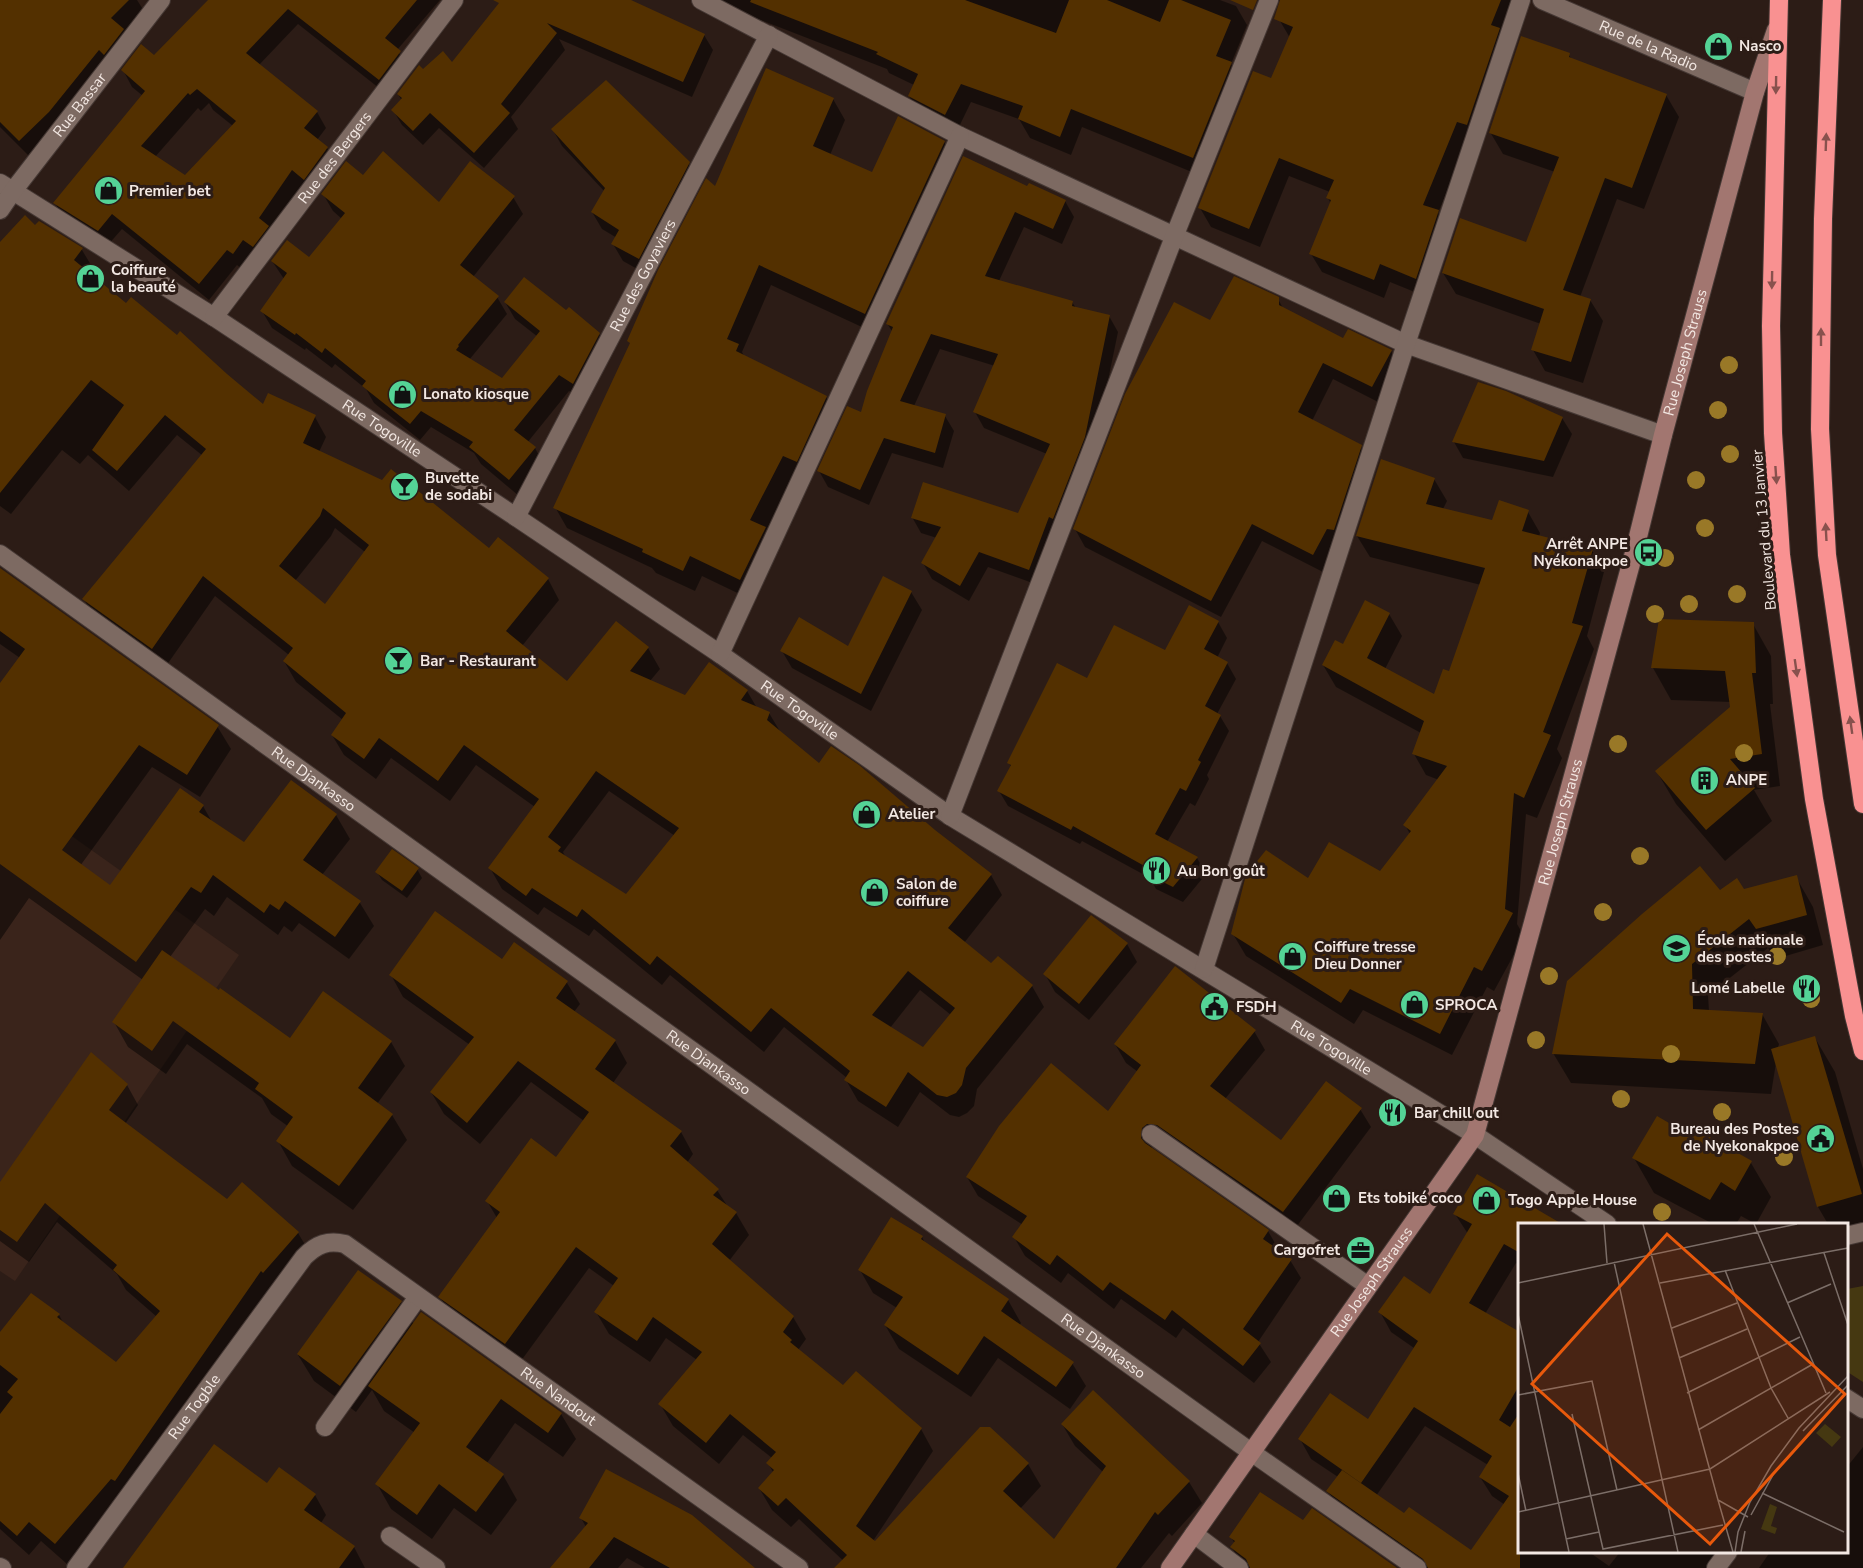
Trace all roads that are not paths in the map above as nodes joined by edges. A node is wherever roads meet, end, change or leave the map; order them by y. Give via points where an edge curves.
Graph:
1 (161, 0) edge
2 (454, 0) edge
3 (701, 0) edge
4 (1269, 0) edge
5 (1521, 0) edge
6 (1542, 0) edge
7 (1779, 0) edge
8 (1786, 0) edge
9 (1832, 0) edge
10 (1778, 26) junction
11 (770, 35) junction
12 (1755, 92) junction
13 (960, 136) junction
14 (6, 187) edge
15 (0, 210) edge
16 (1174, 237) junction
17 (214, 317) junction
18 (1406, 344) junction
19 (1663, 435) junction
20 (516, 517) junction
21 (0, 554) edge
22 (720, 654) junction
23 (1863, 804) edge
24 (950, 816) junction
25 (1204, 969) junction
26 (1863, 1051) edge
27 (1151, 1134) dead end
28 (1474, 1135) junction
29 (1606, 1223) edge
30 (1863, 1232) edge
31 (1848, 1236) edge
32 (313, 1248) joint
33 (1368, 1286) junction
34 (418, 1297) junction
35 (1848, 1399) edge
36 (1863, 1409) edge
37 (325, 1427) dead end
38 (1251, 1452) junction
39 (1194, 1534) junction
40 (390, 1536) dead end
41 (1727, 1553) edge
42 (76, 1568) edge
43 (436, 1568) edge
44 (799, 1568) edge
45 (1170, 1568) edge
46 (1239, 1568) edge
47 (1417, 1568) edge
48 (1716, 1568) edge

1 - 14 street, Rue Bassar
2 - 17 street, Rue des Bergers
3 - 11 street
4 - 16 street
5 - 18 street
6 - 12 street, Rue de la Radio
7 - 10 highway, Boulevard du 13 Janvier
8 - 10 street, Rue Joseph Strauss
23 -> 9 highway via 1827,555 1820,429
10 - 12 street, Rue Joseph Strauss
10 -> 26 highway, Boulevard du 13 Janvier via 1772,326 1773,433 1781,555 1814,799
11 - 13 street
11 - 20 street, Rue des Goyaviers
12 - 19 street, Rue Joseph Strauss
13 - 16 street
13 - 22 street
14 - 15 street, Rue Bassar
14 - 17 street, Rue Togoville
16 - 18 street
16 - 24 street
17 - 20 street, Rue Togoville
18 - 19 street
18 - 25 street
19 - 28 street, Rue Joseph Strauss
20 - 22 street, Rue Togoville
21 - 38 street, Rue Djankasso
22 - 24 street, Rue Togoville
24 - 25 street, Rue Togoville
25 - 28 street, Rue Togoville
27 - 33 street
28 - 29 street, Rue Togoville
28 - 33 street, Rue Joseph Strauss
30 - 31 street
32 - 34 street, Rue Nandout via 333,1242 345,1244
32 - 42 street, Rue Togble
33 - 38 street, Rue Joseph Strauss
34 - 37 street
34 - 44 street, Rue Nandout
35 - 36 street
38 - 39 street, Rue Joseph Strauss
38 - 47 street, Rue Djankasso
39 - 45 street, Rue Joseph Strauss
39 - 46 street
40 - 43 street
41 - 48 street

